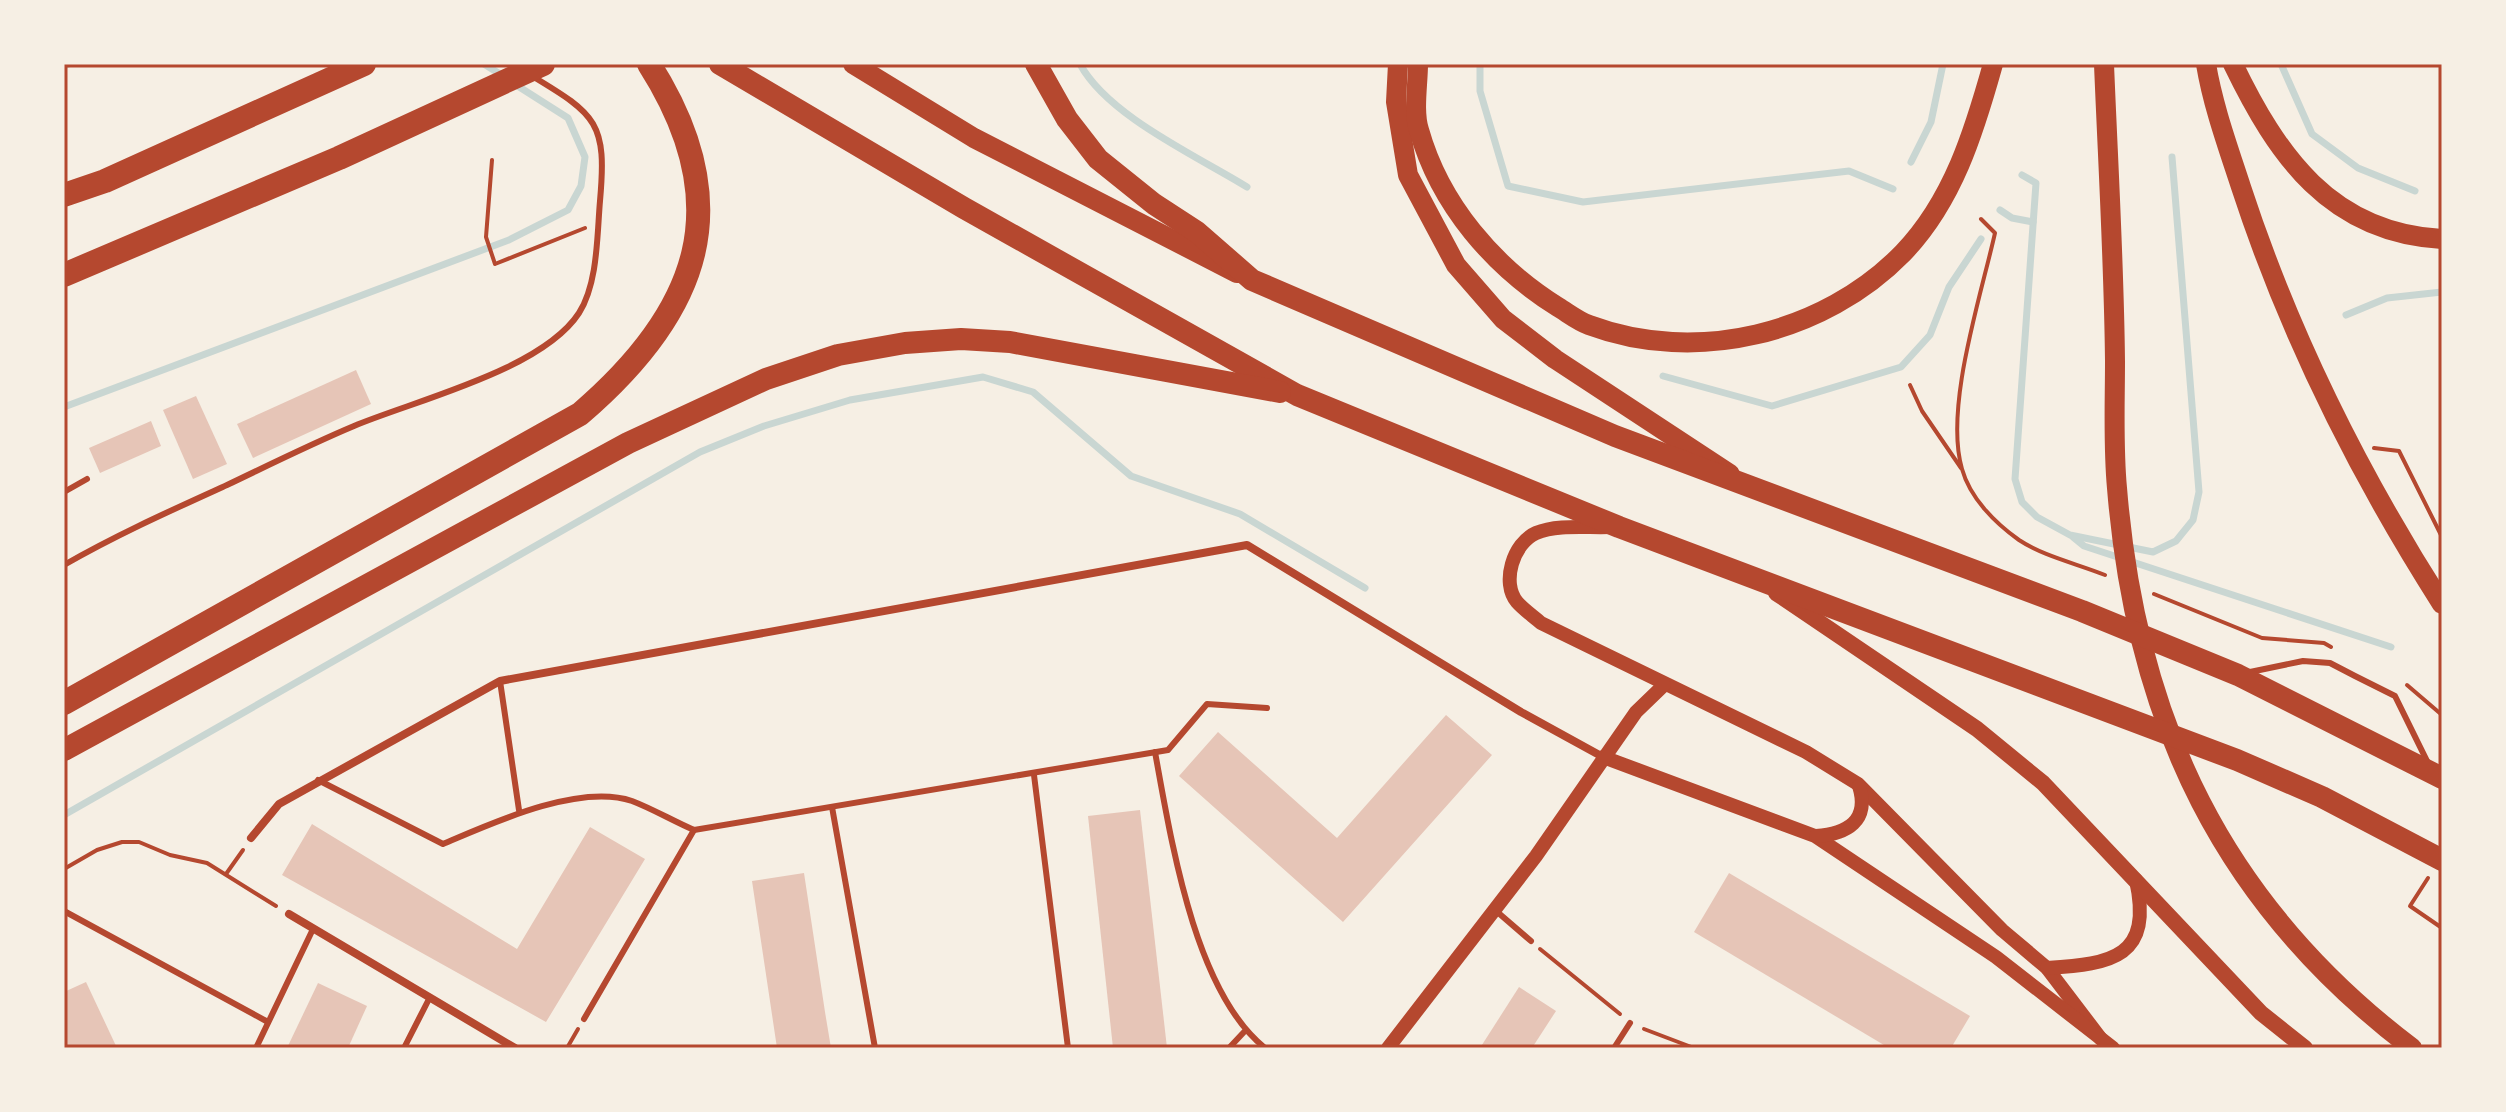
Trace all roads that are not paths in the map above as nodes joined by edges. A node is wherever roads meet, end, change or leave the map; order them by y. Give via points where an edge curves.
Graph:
1 (363, 64) edge
2 (512, 64) edge
3 (543, 64) edge
4 (649, 64) edge
5 (720, 64) edge
6 (853, 64) edge
7 (1036, 64) edge
8 (1398, 64) edge
9 (1418, 64) edge
10 (1993, 64) edge
11 (2104, 64) edge
12 (2206, 64) edge
13 (2233, 64) edge
14 (105, 181) junction
15 (64, 185) edge
16 (64, 195) edge
17 (2442, 239) edge
18 (64, 275) edge
19 (1252, 280) junction
20 (1297, 395) junction
21 (87, 479) dead end
22 (64, 492) edge
23 (1757, 492) junction
24 (1619, 527) junction
25 (64, 565) edge
26 (1754, 578) junction
27 (2442, 604) edge
28 (2238, 675) junction
29 (500, 681) junction
30 (1664, 685) junction
31 (64, 703) edge
32 (1267, 708) dead end
33 (64, 750) edge
34 (1155, 752) junction
35 (1603, 757) junction
36 (1034, 775) junction
37 (2438, 776) edge
38 (318, 780) junction
39 (1858, 784) junction
40 (832, 807) junction
41 (519, 810) junction
42 (694, 830) junction
43 (1815, 836) junction
44 (251, 838) road end
45 (2438, 864) edge
46 (2136, 880) junction
47 (1495, 910) junction
48 (64, 911) edge
49 (289, 914) road end
50 (313, 929) junction
51 (1531, 941) road end
52 (2047, 968) junction
53 (430, 997) junction
54 (584, 1019) road end
55 (268, 1022) junction
56 (1630, 1023) road end
57 (1244, 1032) junction
58 (2101, 1039) junction
59 (256, 1048) edge
60 (404, 1048) edge
61 (515, 1048) edge
62 (875, 1048) edge
63 (1068, 1048) edge
64 (1229, 1048) edge
65 (1265, 1048) edge
66 (1388, 1048) edge
67 (1614, 1048) edge
68 (2113, 1048) edge
69 (2305, 1048) edge
70 (2412, 1048) edge

1 - 14 highway
2 - 25 lane via 581,105 596,127 604,155 594,268 580,312 550,344 460,388 355,426
3 - 18 highway
4 - 31 highway via 678,110 700,216 691,272 650,343 622,378 580,414
5 - 20 highway
6 - 19 main road via 974,138
7 - 19 highway via 1067,119 1098,159
8 - 23 main road via 1396,102 1408,175 1456,265 1503,319 1555,359
9 - 10 main road via 1417,127 1447,195 1482,245 1530,289 1587,325 1665,341 1713,342 1780,328 1825,310 1902,254 1945,195 1974,133
11 - 70 main road via 2116,486 2140,644 2170,741 2266,907 2379,1023
12 - 27 main road via 2261,248 2315,377 2406,548
13 - 17 main road via 2266,128 2315,188 2365,219
14 - 15 highway
14 - 16 highway
19 - 23 highway
20 - 24 highway
20 - 33 highway via 1010,342 905,343 838,355 766,379 628,443
21 - 22 lane
23 - 28 highway via 2082,611
24 - 26 highway
24 - 30 street via 1536,533 1513,558 1509,581 1515,600 1541,623
26 - 45 highway via 2237,760 2335,804
26 - 46 main road via 1977,729 2043,783
28 - 37 highway
28 - 37 lane via 2303,661 2330,663 2395,696
29 - 35 street via 1247,545
29 - 38 street
29 - 41 lane
30 - 35 street
30 - 39 street via 1806,752
32 - 34 lane via 1207,704 1168,750
34 - 36 lane
34 - 57 lane via 1183,895
35 - 43 street
35 - 47 street
36 - 40 lane
36 - 63 lane
38 - 41 lane via 443,844
38 - 44 street via 279,804
39 - 43 street via 1863,798 1858,820 1841,833
39 - 52 street via 2002,930
40 - 42 lane
40 - 62 lane
41 - 42 lane via 603,797 630,800
42 - 54 lane
43 - 58 street via 1996,957
46 - 52 street via 2141,923 2125,951 2108,962
46 - 69 main road via 2261,1013
47 - 51 lane
47 - 66 street
48 - 55 lane
49 - 50 street
50 - 53 street
50 - 55 lane
52 - 58 street
53 - 60 lane
53 - 61 street
55 - 59 lane
56 - 67 lane
57 - 64 lane
57 - 65 lane
58 - 68 street

